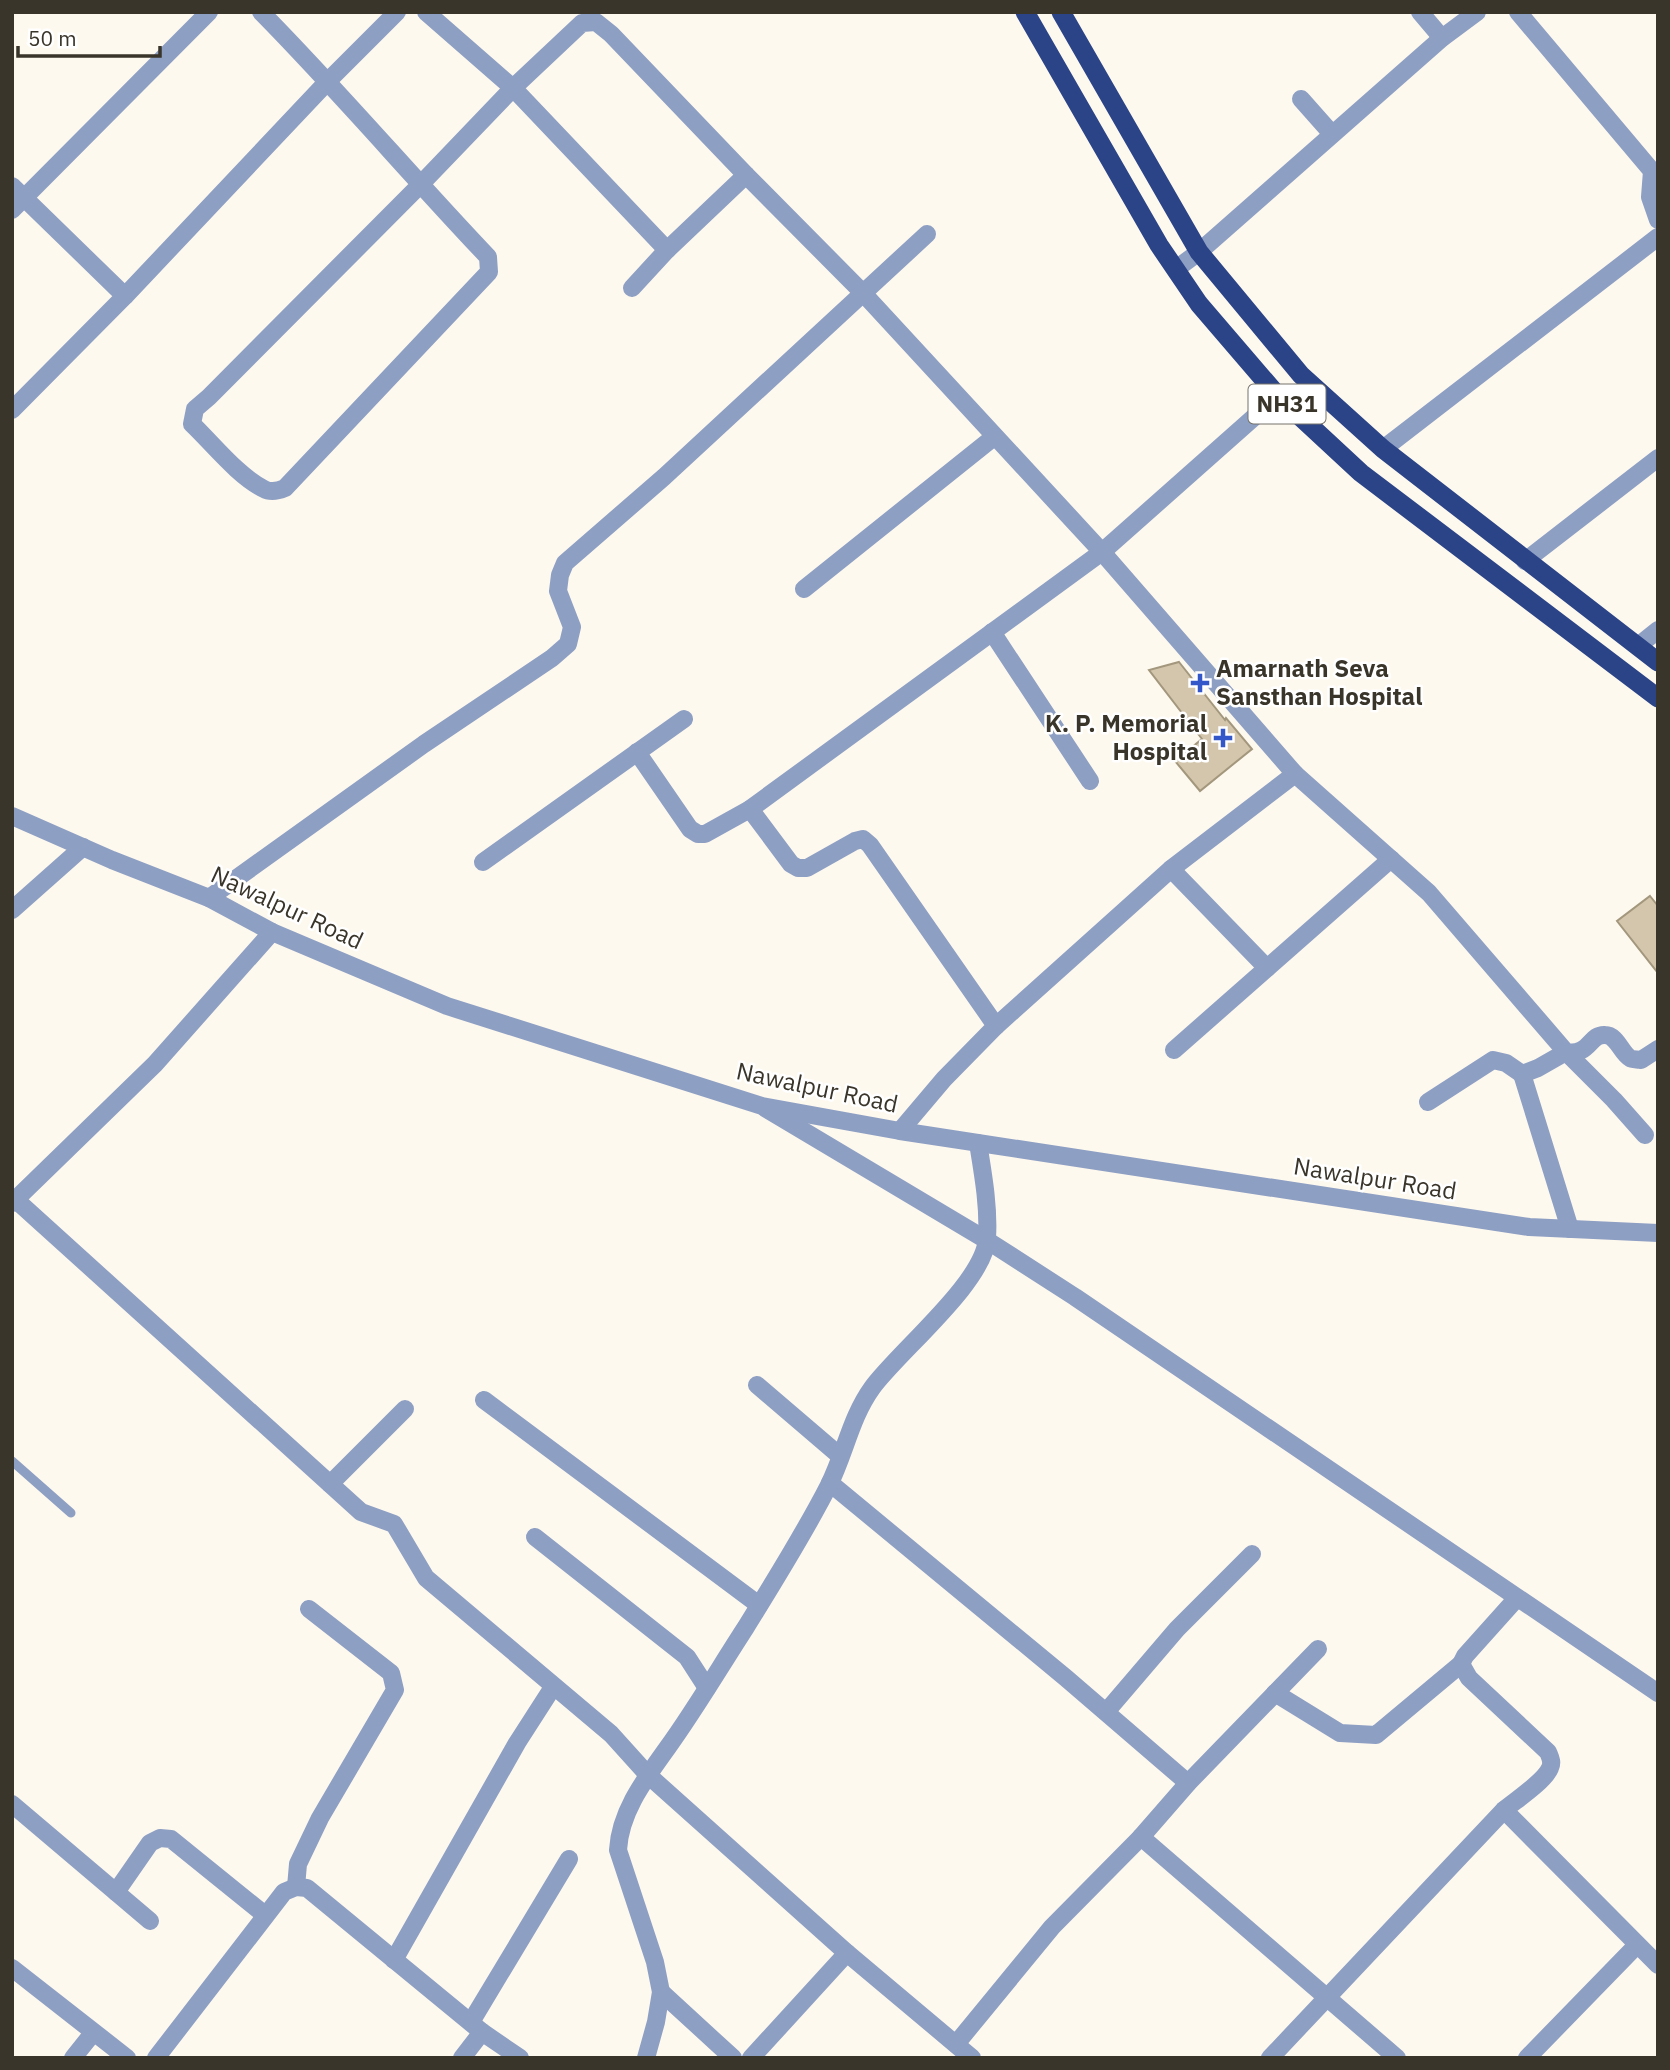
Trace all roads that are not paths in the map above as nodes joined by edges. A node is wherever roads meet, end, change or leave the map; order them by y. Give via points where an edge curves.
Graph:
1 (261, 12) edge
2 (397, 12) edge
3 (426, 12) edge
4 (1025, 12) edge
5 (1060, 12) edge
6 (1420, 12) edge
7 (1477, 12) edge
8 (1518, 12) edge
9 (205, 14) edge
10 (1442, 38) junction
11 (329, 80) junction
12 (513, 88) junction
13 (1301, 99) dead end
14 (1332, 134) junction
15 (746, 175) junction
16 (420, 185) junction
17 (17, 198) edge
18 (1658, 220) edge
19 (927, 234) dead end
20 (1658, 237) edge
21 (667, 250) junction
22 (1199, 253) junction
23 (1176, 269) junction
24 (632, 288) dead end
25 (863, 293) junction
26 (125, 296) junction
27 (1278, 396) junction
28 (12, 410) edge
29 (994, 437) junction
30 (1382, 449) junction
31 (1658, 458) edge
32 (1102, 552) junction
33 (1525, 561) junction
34 (804, 589) dead end
35 (1658, 630) edge
36 (992, 632) junction
37 (1638, 646) junction
38 (1658, 662) edge
39 (1658, 698) edge
40 (684, 719) dead end
41 (637, 752) junction
42 (1295, 774) junction
43 (1090, 781) dead end
44 (750, 809) junction
45 (12, 816) edge
46 (83, 848) junction
47 (1391, 859) junction
48 (483, 862) dead end
49 (1171, 869) junction
50 (209, 898) junction
51 (12, 910) edge
52 (272, 933) junction
53 (1267, 968) junction
54 (996, 1026) junction
55 (1658, 1049) edge
56 (1174, 1050) dead end
57 (1566, 1052) junction
58 (1522, 1074) junction
59 (1428, 1102) dead end
60 (762, 1106) junction
61 (900, 1131) junction
62 (1644, 1135) dead end
63 (978, 1143) junction
64 (14, 1202) edge
65 (1570, 1228) junction
66 (1658, 1233) edge
67 (988, 1241) junction
68 (757, 1385) dead end
69 (484, 1400) dead end
70 (405, 1409) dead end
71 (840, 1456) junction
72 (12, 1461) edge
73 (830, 1483) junction
74 (330, 1484) junction
75 (71, 1513) dead end
76 (535, 1537) dead end
77 (1252, 1554) dead end
78 (1517, 1598) junction
79 (759, 1605) junction
80 (309, 1609) dead end
81 (1318, 1649) dead end
82 (1461, 1664) junction
83 (553, 1687) junction
84 (707, 1688) junction
85 (1275, 1693) junction
86 (1658, 1693) edge
87 (1105, 1712) junction
88 (648, 1775) junction
89 (1188, 1783) junction
90 (12, 1804) edge
91 (1504, 1810) junction
92 (1141, 1837) junction
93 (569, 1859) dead end
94 (296, 1887) junction
95 (116, 1892) junction
96 (265, 1915) junction
97 (150, 1921) dead end
98 (1637, 1945) junction
99 (847, 1953) junction
100 (394, 1960) junction
101 (1658, 1965) edge
102 (12, 1968) edge
103 (661, 1992) junction
104 (1327, 1997) junction
105 (477, 2027) junction
106 (93, 2033) junction
107 (956, 2045) junction
108 (73, 2058) edge
109 (127, 2058) edge
110 (156, 2058) edge
111 (462, 2058) edge
112 (520, 2058) edge
113 (646, 2058) edge
114 (733, 2058) edge
115 (751, 2058) edge
116 (972, 2058) edge
117 (1270, 2058) edge
118 (1397, 2058) edge
119 (1527, 2058) edge

1 - 11 street
2 - 11 street
3 - 12 street
4 - 23 highway, NH31
5 - 22 highway, NH31
6 - 10 street
7 - 10 street
8 - 18 street via 1652,171 1650,197
9 - 17 street
10 - 14 street
11 - 16 street
11 - 26 street
12 - 15 street via 582,23 596,22
12 - 16 street
12 - 21 street
13 - 14 street
14 - 22 street
15 - 21 street
15 - 25 street
16 - 16 street via 488,257 489,272 285,488 266,491 192,424 195,409
17 - 26 street
19 - 25 street
20 - 30 street
21 - 24 street
22 - 23 street
22 - 30 highway, NH31 via 1301,375
23 - 27 highway, NH31 via 1199,304
25 - 29 street
25 - 50 street via 565,563 558,591 572,627 568,643 552,658
26 - 28 street
27 - 32 street
27 - 39 highway, NH31 via 1361,473
29 - 32 street
29 - 34 street
30 - 33 highway, NH31
31 - 33 street
32 - 36 street
32 - 42 street
33 - 37 highway, NH31
35 - 37 street
36 - 43 street
36 - 44 street
37 - 38 highway, NH31
40 - 41 street
41 - 44 street via 698,834
41 - 48 street
42 - 47 street
42 - 49 street
44 - 54 street via 798,868 807,868 855,841 863,839 870,845
45 - 46 street, Nawalpur Road
46 - 50 street, Nawalpur Road
46 - 51 street
47 - 53 street
47 - 57 street via 1429,893
49 - 53 street
49 - 54 street
50 - 52 street, Nawalpur Road
52 - 60 street, Nawalpur Road via 447,1006
52 - 64 street via 155,1064
53 - 56 street
54 - 61 street
55 - 57 street via 1641,1060 1629,1058 1605,1035 1583,1051
57 - 58 street
57 - 62 street
58 - 59 street via 1493,1060
58 - 65 street
60 - 61 street, Nawalpur Road
60 - 67 street
61 - 63 street, Nawalpur Road
63 - 65 street, Nawalpur Road via 1529,1227
63 - 67 street
64 - 74 street
65 - 66 street, Nawalpur Road
67 - 71 street via 967,1281 873,1388
67 - 78 street
68 - 71 street
69 - 79 street
70 - 74 street
71 - 73 street
72 - 75 lane
73 - 79 street
73 - 87 street
74 - 83 street via 361,1512 394,1524 426,1578
76 - 84 street via 687,1657
77 - 87 street via 1177,1629
78 - 82 street
78 - 86 street
79 - 84 street
80 - 94 street via 391,1673 396,1690 320,1818 298,1864
81 - 85 street
82 - 85 street via 1376,1735 1340,1732
82 - 91 street via 1469,1678 1552,1759 1543,1778
83 - 88 street via 611,1734
83 - 100 street
84 - 88 street
85 - 89 street
87 - 89 street
88 - 99 street
88 - 103 street via 624,1818 618,1850
89 - 92 street
90 - 95 street
91 - 98 street
91 - 104 street
92 - 104 street
92 - 107 street via 1052,1927
93 - 105 street
94 - 96 street via 284,1892
94 - 100 street via 307,1888
95 - 96 street via 150,1843 171,1839
95 - 97 street
96 - 110 street
98 - 101 street
98 - 119 street
99 - 107 street
99 - 115 street
100 - 105 street
102 - 106 street
103 - 113 street
103 - 114 street
104 - 117 street
104 - 118 street
105 - 111 street
105 - 112 street
106 - 108 street
106 - 109 street
107 - 116 street

